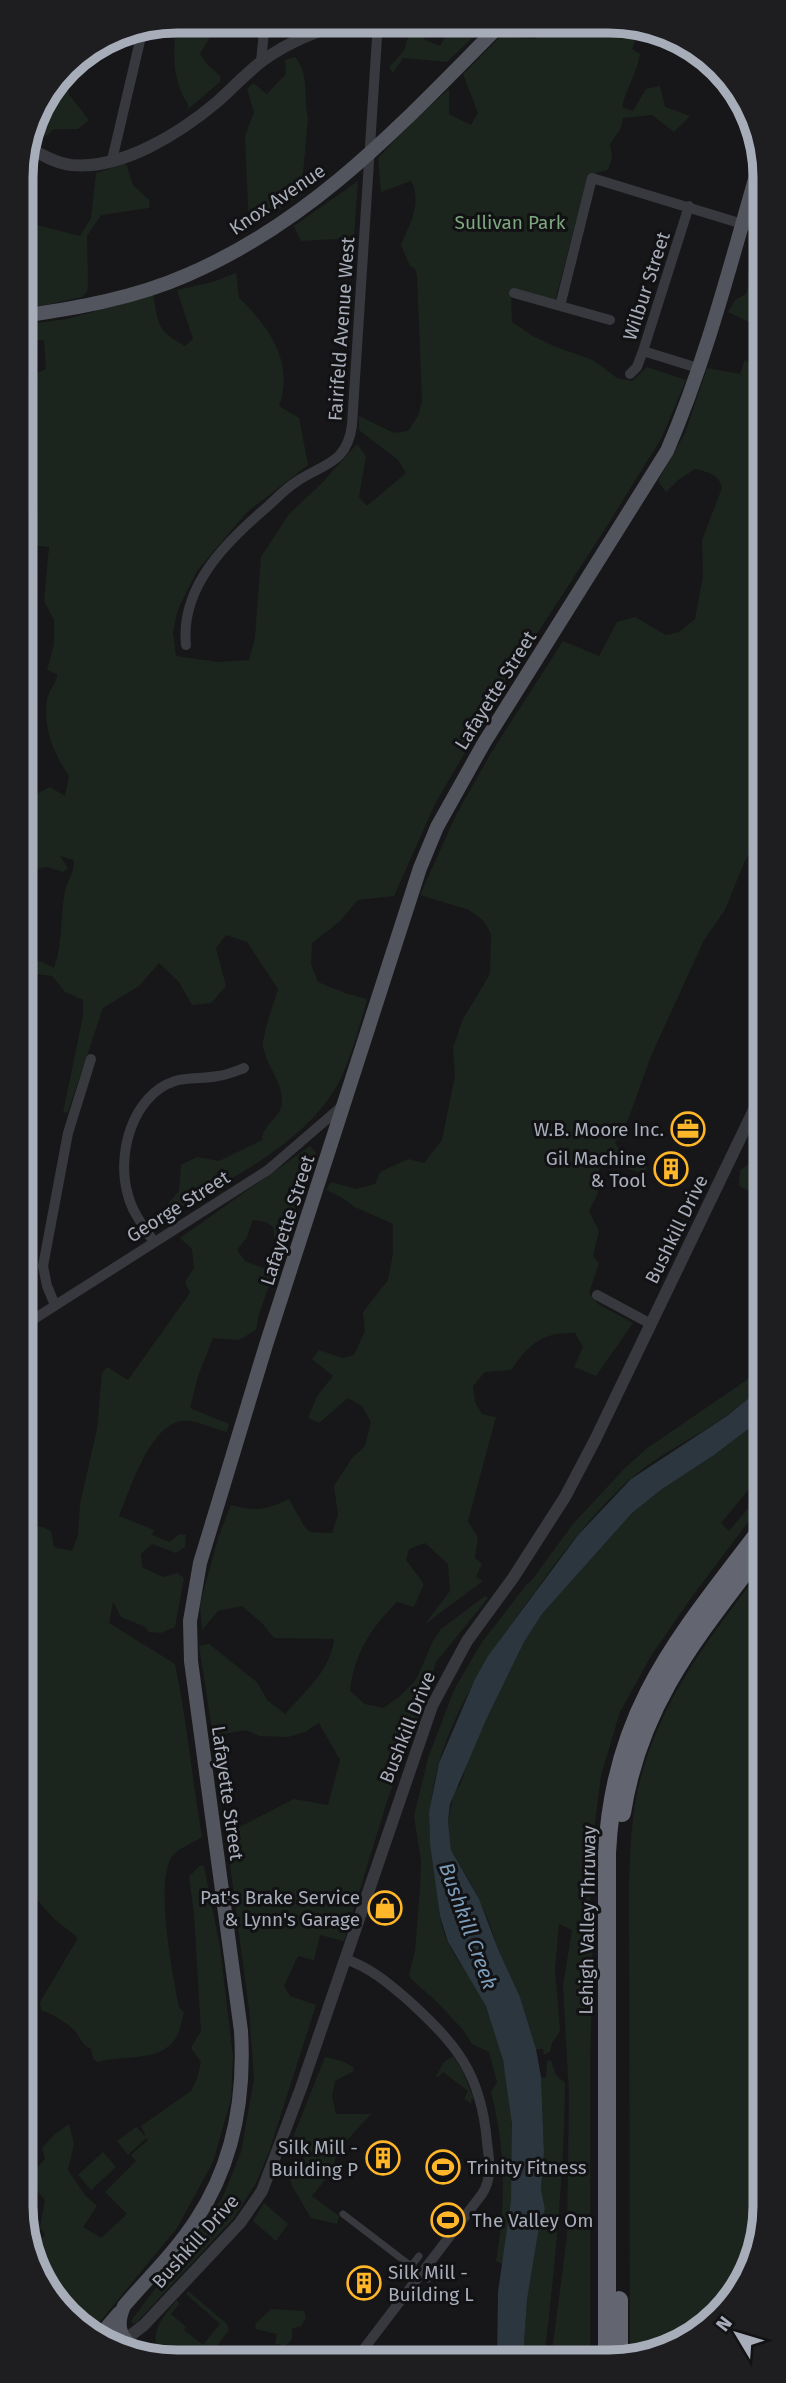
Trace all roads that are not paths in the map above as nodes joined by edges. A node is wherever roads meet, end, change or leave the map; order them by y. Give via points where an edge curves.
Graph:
1 (492, 33) edge
2 (264, 34) edge
3 (313, 34) edge
4 (377, 34) edge
5 (141, 38) edge
6 (261, 61) junction
7 (36, 151) edge
8 (371, 154) junction
9 (112, 160) junction
10 (753, 185) edge
11 (689, 206) junction
12 (741, 224) junction
13 (753, 227) edge
14 (514, 293) dead end
15 (560, 306) junction
16 (34, 314) edge
17 (610, 320) dead end
18 (643, 351) junction
19 (698, 368) junction
20 (630, 374) dead end
21 (186, 645) dead end
22 (91, 1059) dead end
23 (244, 1068) dead end
24 (344, 1104) junction
25 (753, 1113) edge
26 (154, 1242) junction
27 (597, 1295) dead end
28 (55, 1305) junction
29 (33, 1319) edge
30 (651, 1324) junction
31 (752, 1541) edge
32 (752, 1561) edge
33 (345, 1959) junction
34 (343, 2214) dead end
35 (419, 2256) dead end
36 (411, 2266) junction
37 (425, 2276) junction
38 (124, 2306) junction
39 (105, 2330) edge
40 (126, 2339) joint
41 (619, 2349) edge
42 (363, 2350) edge
43 (607, 2350) edge

1 - 8 main road, Knox Avenue
2 - 6 street
3 - 6 street
4 - 8 street, Fairifeld Avenue West
5 - 9 street
6 - 9 street via 186,126
7 - 9 street via 71,165
8 - 16 main road, Knox Avenue via 247,245 186,276 88,305
8 - 21 street, Fairifeld Avenue West via 348,446 342,455 295,483 237,533 207,569 185,619
10 - 12 main road, Lafayette Street
11 - 12 street
11 - 15 street via 592,178
11 - 18 street, Wilbur Street
12 - 13 street
12 - 19 main road, Lafayette Street
14 - 15 street
15 - 17 street
18 - 19 street
18 - 20 street, Wilbur Street
19 - 24 main road, Lafayette Street via 667,451 484,743 437,827
22 - 28 street via 68,1133 43,1266
23 - 26 street via 175,1081 141,1106 131,1126 125,1175 134,1211
24 - 26 street, George Street via 268,1170
24 - 38 main road, Lafayette Street via 197,1572 191,1609 192,1673 241,2031 237,2111 224,2164 200,2214
25 - 30 street, Bushkill Drive
26 - 28 street, George Street
27 - 30 street
28 - 29 street, George Street
30 - 33 street, Bushkill Drive via 561,1505 471,1635 440,1690
31 - 43 highway, Lehigh Valley Thruway via 654,1678 630,1730 614,1784 607,1853
32 - 41 highway, Lehigh Valley Thruway via 669,1678 644,1729 625,1796 618,1884
33 - 37 street via 387,1982 447,2037 464,2061 484,2110 490,2168 487,2186
33 - 40 street, Bushkill Drive via 257,2200 196,2271
34 - 36 street
35 - 36 street
36 - 37 street
37 - 42 street
38 - 39 main road, Lafayette Street
38 - 40 main road via 118,2326

